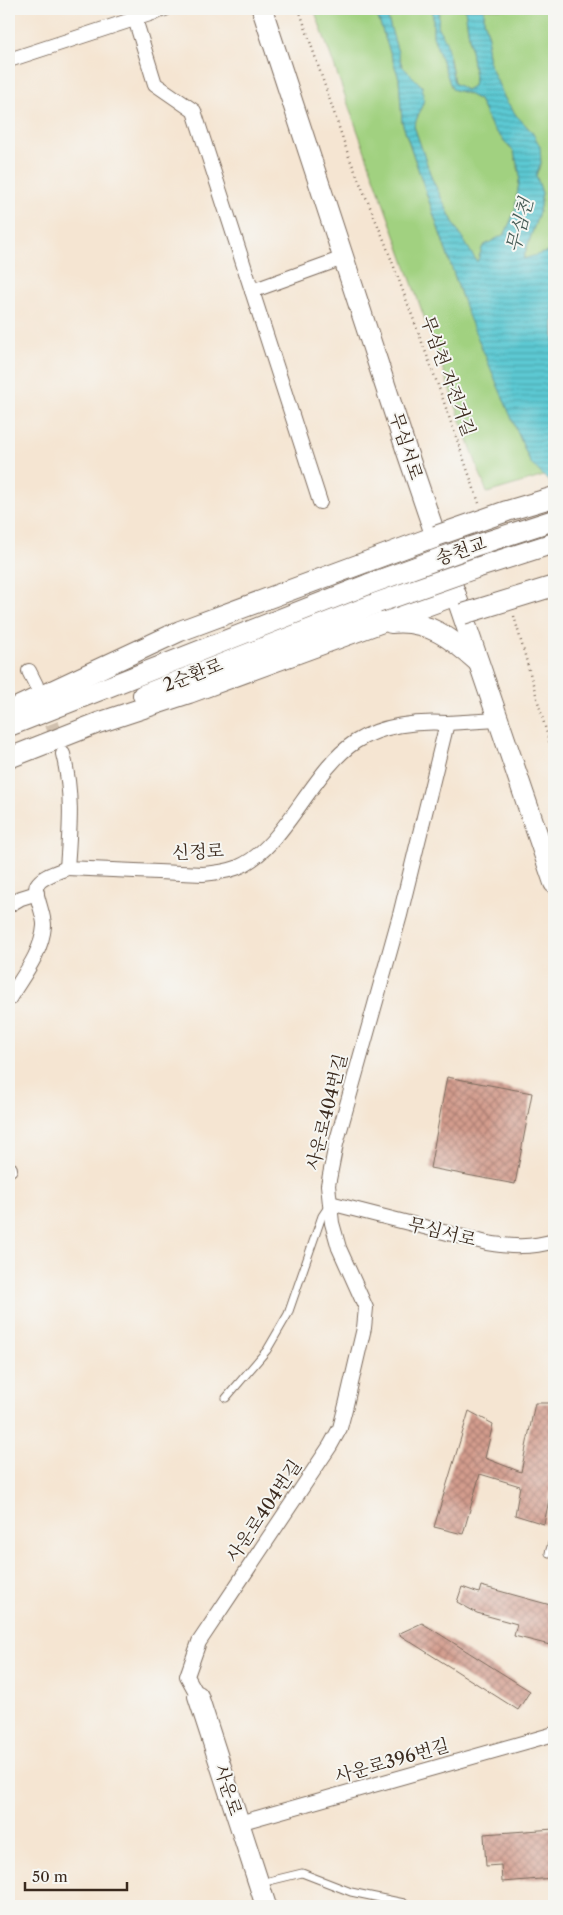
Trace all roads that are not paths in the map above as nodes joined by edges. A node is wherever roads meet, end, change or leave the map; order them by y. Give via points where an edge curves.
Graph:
1 (164, 9) edge
2 (262, 9) edge
3 (134, 14) edge
4 (9, 60) edge
5 (343, 258) junction
6 (252, 291) junction
7 (554, 496) edge
8 (320, 502) dead end
9 (554, 520) edge
10 (436, 536) junction
11 (554, 543) edge
12 (370, 562) junction
13 (369, 584) joint
14 (554, 586) edge
15 (377, 603) joint
16 (460, 605) junction
17 (402, 615) junction
18 (374, 624) junction
19 (479, 664) junction
20 (29, 671) dead end
21 (36, 685) dead end
22 (9, 711) edge
23 (498, 720) junction
24 (447, 723) junction
25 (9, 726) edge
26 (9, 748) edge
27 (63, 754) tunnel mouth
28 (9, 758) edge
29 (66, 868) junction
30 (554, 883) edge
31 (36, 892) junction
32 (9, 905) edge
33 (9, 999) edge
34 (330, 1202) junction
35 (554, 1242) edge
36 (226, 1398) dead end
37 (554, 1537) edge
38 (549, 1553) dead end
39 (198, 1696) joint
40 (554, 1734) edge
41 (239, 1823) junction
42 (259, 1884) junction
43 (404, 1903) dead end
44 (266, 1906) edge

1 - 3 street
2 - 5 street, 무심서로
3 - 4 street
3 - 6 street via 154,84 194,111
5 - 6 street
5 - 10 street, 무심서로
6 - 8 street
7 - 10 street, bridge
9 - 13 street, 송천교, bridge
10 - 12 street
10 - 16 street, 무심서로
11 - 15 street, 송천교, bridge
12 - 17 street via 394,567 405,577 410,596
12 - 22 street via 180,631
13 - 25 street, 2순환로
14 - 16 street, bridge
15 - 26 street, 2순환로
16 - 17 street
16 - 19 street, 무심서로
17 - 18 street
18 - 19 street via 401,622 435,629
18 - 28 street
19 - 23 street, 무심서로
20 - 21 street
23 - 24 street
23 - 30 street, 무심서로
24 - 29 street, 신정로 via 398,726 374,732 355,742 334,760 270,844 237,868 203,874
24 - 34 street, 사운로404번길 via 400,916 336,1144 328,1185
27 - 29 street via 71,794
29 - 31 street via 37,884
31 - 32 street
31 - 33 street via 44,926 40,945
34 - 35 street, 무심서로 via 488,1243 533,1247
34 - 36 lane via 322,1216 288,1314 267,1350
34 - 39 street, 사운로404번길 via 332,1223 340,1248 366,1308 340,1428 199,1642 188,1676
37 - 38 lane
39 - 41 street, 사운로
40 - 41 street, 사운로396번길
41 - 42 street, 사운로
42 - 43 lane via 302,1873 352,1892
42 - 44 street, 사운로

